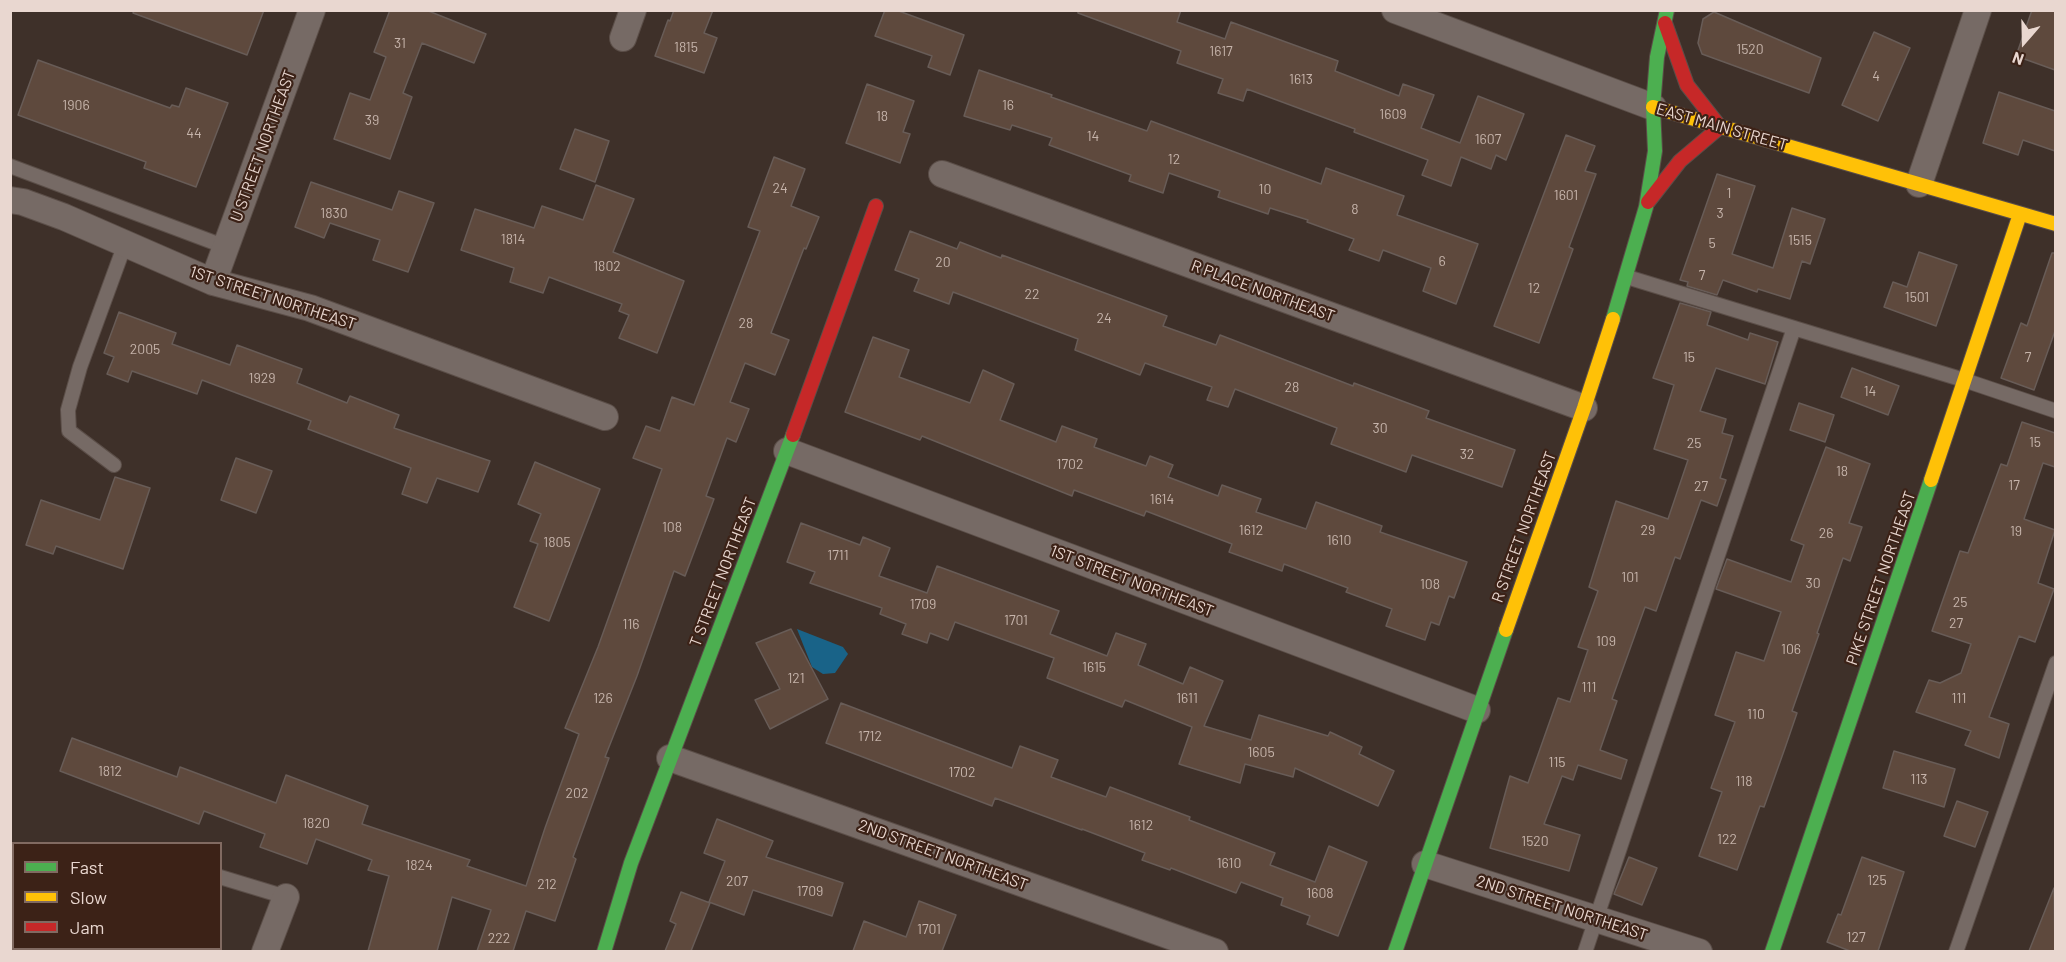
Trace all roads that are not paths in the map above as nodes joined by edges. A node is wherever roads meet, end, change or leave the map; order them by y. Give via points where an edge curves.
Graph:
1 (312, 10) edge
2 (633, 10) edge
3 (1395, 10) edge
4 (1978, 10) edge
5 (1666, 16) edge
6 (623, 38) dead end
7 (1653, 107) junction
8 (1720, 127) junction
9 (10, 166) edge
10 (942, 174) dead end
11 (1919, 184) junction
12 (10, 200) edge
13 (1647, 204) junction
14 (876, 206) dead end
15 (2020, 214) junction
16 (2055, 224) edge
17 (125, 244) junction
18 (226, 247) junction
19 (1627, 277) junction
20 (213, 282) junction
21 (1794, 328) junction
22 (1964, 380) junction
23 (1584, 408) junction
24 (2055, 411) edge
25 (604, 417) dead end
26 (787, 452) junction
27 (114, 465) dead end
28 (2055, 663) edge
29 (1477, 710) junction
30 (670, 758) junction
31 (1425, 864) junction
32 (222, 878) edge
33 (286, 897) joint
34 (1596, 919) junction
35 (266, 951) edge
36 (604, 951) edge
37 (1215, 951) edge
38 (1395, 951) edge
39 (1585, 951) edge
40 (1699, 951) edge
41 (1772, 951) edge
42 (1956, 951) edge

1 - 18 street, U STREET NORTHEAST
2 - 6 street
3 - 7 street, EAST MAIN STREET
4 - 11 street
5 - 7 street, R STREET NORTHEAST via 1657,57
5 - 8 street via 1687,85
7 - 8 street, EAST MAIN STREET
7 - 13 street, R STREET NORTHEAST via 1655,151
8 - 11 street, EAST MAIN STREET
8 - 13 street via 1680,161
9 - 18 lane
10 - 23 street, R PLACE NORTHEAST
11 - 15 street, EAST MAIN STREET
12 - 17 street, 1ST STREET NORTHEAST via 64,217
13 - 19 street, R STREET NORTHEAST
14 - 26 street, T STREET NORTHEAST
15 - 16 street, EAST MAIN STREET
15 - 22 street, PIKE STREET NORTHEAST
17 - 20 street, 1ST STREET NORTHEAST
17 - 27 lane via 68,410 69,430
18 - 20 street, U STREET NORTHEAST
19 - 21 lane
19 - 23 street, R STREET NORTHEAST
20 - 25 street, 1ST STREET NORTHEAST via 310,308
21 - 22 lane
21 - 34 lane
22 - 24 lane
22 - 41 street, PIKE STREET NORTHEAST
23 - 29 street, R STREET NORTHEAST
26 - 29 street, 1ST STREET NORTHEAST
26 - 30 street, T STREET NORTHEAST
28 - 42 lane
29 - 31 street, R STREET NORTHEAST
30 - 36 street, T STREET NORTHEAST
30 - 37 street, 2ND STREET NORTHEAST
31 - 34 street, 2ND STREET NORTHEAST
31 - 38 street, R STREET NORTHEAST
32 - 33 lane
33 - 35 street
34 - 39 lane
34 - 40 street, 2ND STREET NORTHEAST

